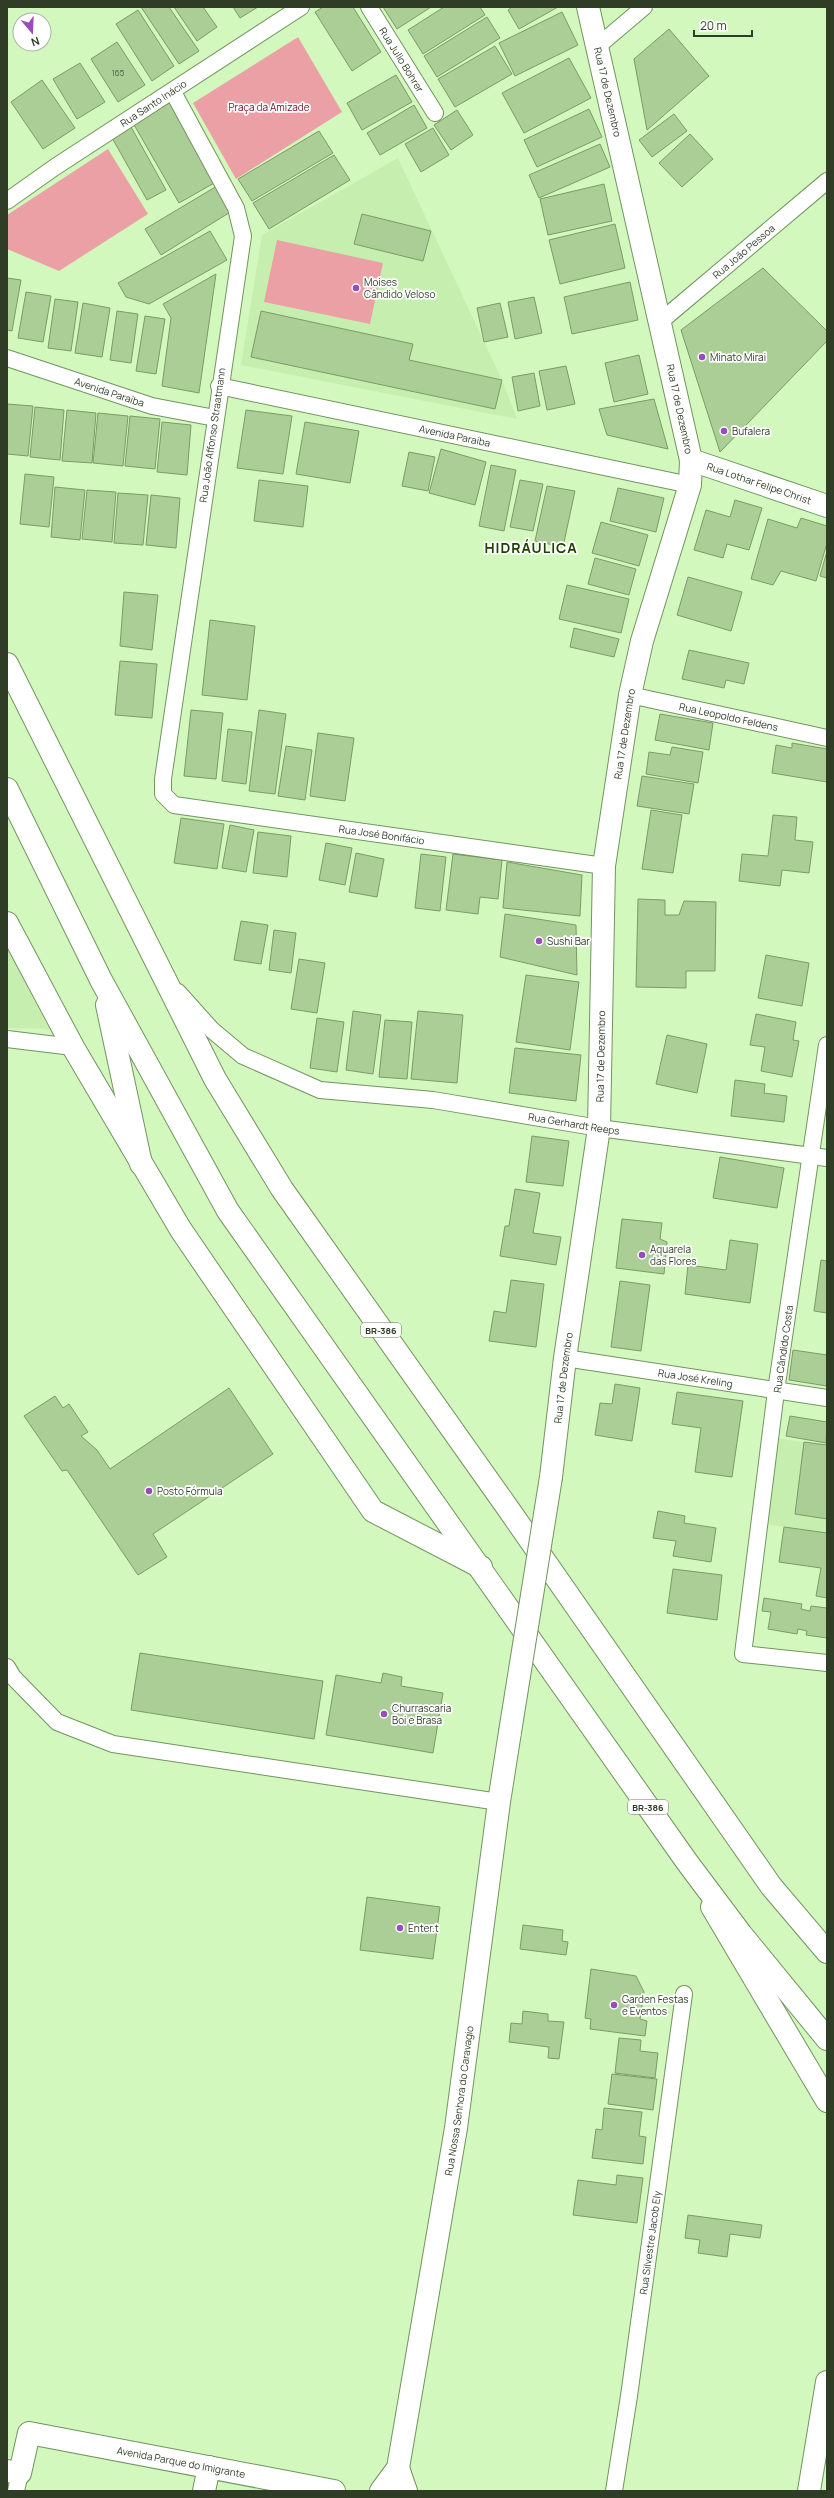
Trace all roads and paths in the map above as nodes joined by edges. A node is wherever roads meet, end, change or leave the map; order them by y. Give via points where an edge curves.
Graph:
1 (301, 7) edge
2 (369, 7) edge
3 (588, 7) edge
4 (644, 7) edge
5 (598, 46) junction
6 (173, 92) junction
7 (435, 113) dead end
8 (827, 181) edge
9 (7, 201) edge
10 (661, 321) junction
11 (7, 358) edge
12 (219, 386) junction
13 (215, 418) junction
14 (691, 460) junction
15 (690, 485) junction
16 (827, 506) edge
17 (7, 664) edge
18 (630, 695) junction
19 (827, 738) edge
20 (7, 789) edge
21 (163, 794) joint
22 (604, 866) junction
23 (7, 923) edge
24 (157, 963) junction
25 (101, 980) junction
26 (7, 1039) edge
27 (827, 1045) edge
28 (73, 1047) junction
29 (599, 1128) junction
30 (811, 1155) junction
31 (827, 1158) edge
32 (141, 1164) junction
33 (565, 1358) junction
34 (776, 1391) junction
35 (827, 1398) edge
36 (481, 1567) junction
37 (827, 1663) edge
38 (7, 1667) edge
39 (510, 1732) joint
40 (498, 1802) junction
41 (687, 1862) junction
42 (827, 1952) edge
43 (684, 1994) dead end
44 (827, 2039) edge
45 (827, 2101) edge
46 (827, 2382) edge
47 (209, 2467) junction
48 (398, 2468) junction
49 (14, 2478) edge
50 (204, 2491) edge
51 (334, 2491) edge
52 (381, 2491) edge
53 (406, 2491) edge
54 (614, 2491) edge
55 (809, 2491) edge

1 - 6 street, Rua Santo Inácio
2 - 7 street, Rua Julio Bohrer
3 - 5 main road, Rua 17 de Dezembro
4 - 5 street
5 - 10 main road, Rua 17 de Dezembro
6 - 9 street, Rua Santo Inácio via 55,167
6 - 12 street, Rua João Affonso Straatmann via 236,208 242,236
8 - 10 street, Rua João Pessoa
10 - 14 main road, Rua 17 de Dezembro
11 - 13 street, Avenida Paraíba via 152,406
12 - 13 street, Rua João Affonso Straatmann
12 - 15 street, Avenida Paraíba
13 - 21 street, Rua João Affonso Straatmann via 163,779
14 - 15 main road, Rua 17 de Dezembro
14 - 16 main road, Rua Lothar Felipe Christ
15 - 18 main road, Rua 17 de Dezembro via 642,641
17 - 24 main road, BR-386
18 - 19 street, Rua Leopoldo Feldens
18 - 22 main road, Rua 17 de Dezembro
20 - 25 main road, BR-386
21 - 22 street, Rua José Bonifácio via 174,805
22 - 29 main road, Rua 17 de Dezembro
23 - 28 main road
24 - 29 street, Rua Gerhardt Reeps via 181,996 212,1030 243,1056 320,1090 433,1100
24 - 42 main road, BR-386 via 215,1079 282,1189 770,1886
25 - 32 main road
25 - 36 main road, BR-386 via 228,1211
26 - 28 street
27 - 30 street, Rua Cândido Costa
28 - 32 main road
29 - 30 street, Rua Gerhardt Reeps
29 - 33 main road, Rua 17 de Dezembro
30 - 31 street, Rua Gerhardt Reeps
30 - 34 street, Rua Cândido Costa
32 - 36 main road via 186,1237 373,1511
33 - 34 street, Rua José Kreling
33 - 39 main road, Rua 17 de Dezembro, bridge via 550,1477
34 - 35 street, Rua José Kreling
34 - 37 street, Rua Cândido Costa via 743,1654
36 - 41 main road, BR-386
38 - 40 street via 13,1677 57,1722 113,1744
39 - 40 main road, Rua Nossa Senhora do Caravagio
40 - 48 main road, Rua Nossa Senhora do Caravagio via 456,2128
41 - 44 main road, BR-386 via 741,1934
41 - 45 main road via 741,1960
43 - 54 street, Rua Silvestre Jacob Ely
46 - 55 main road
47 - 49 main road, Avenida Parque do Imigrante via 29,2433
47 - 50 main road
47 - 51 main road, Avenida Parque do Imigrante
48 - 52 main road, Rua Nossa Senhora do Caravagio
48 - 53 main road, Rua Nossa Senhora do Caravagio

